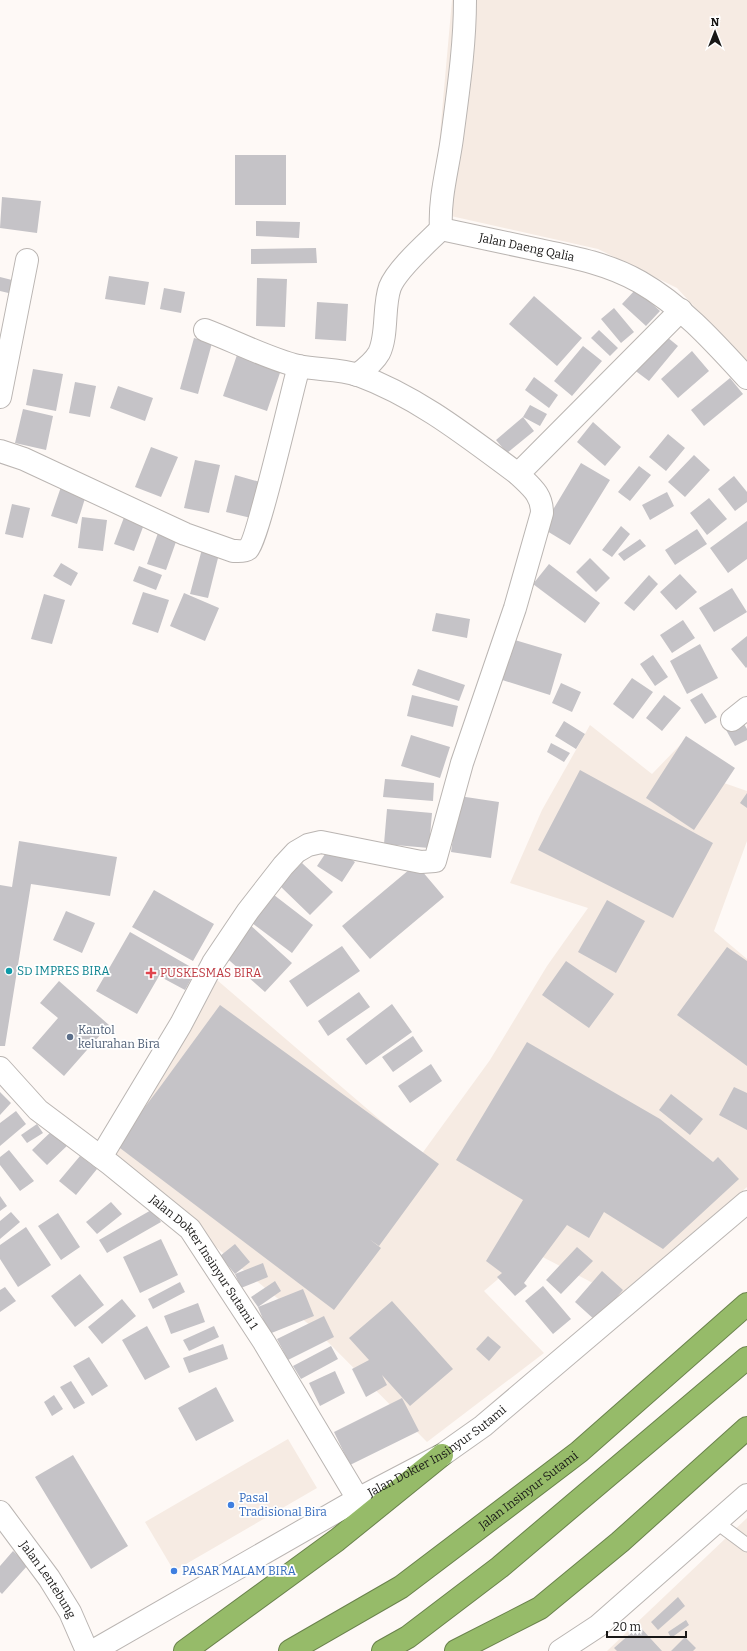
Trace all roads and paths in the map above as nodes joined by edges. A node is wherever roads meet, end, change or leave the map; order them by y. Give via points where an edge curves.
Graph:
1 (465, 0) edge
2 (441, 229) junction
3 (27, 260) dead end
4 (681, 310) junction
5 (205, 330) dead end
6 (298, 366) junction
7 (357, 375) junction
8 (747, 378) edge
9 (0, 397) edge
10 (0, 451) edge
11 (518, 474) junction
12 (0, 1068) edge
13 (101, 1157) junction
14 (747, 1202) edge
15 (747, 1304) edge
16 (747, 1358) edge
17 (747, 1428) edge
18 (442, 1455) junction
19 (747, 1495) edge
20 (358, 1499) junction
21 (0, 1512) edge
22 (716, 1522) junction
23 (747, 1545) edge
24 (598, 1626) junction
25 (87, 1651) edge
26 (93, 1651) edge
27 (185, 1651) edge
28 (290, 1651) edge
29 (383, 1651) edge
30 (456, 1651) edge
31 (560, 1651) edge
32 (585, 1651) edge

1 - 2 street via 465,25 452,138 440,211
2 - 4 street, Jalan Daeng Qalia via 603,266 639,281
2 - 7 street via 390,286 379,354
3 - 9 street
4 - 8 street, Jalan Daeng Qalia
4 - 11 street
5 - 6 street
6 - 7 street
6 - 10 street via 261,515 252,543 242,552 186,534 24,459
7 - 11 street via 405,396 441,418
11 - 13 street via 539,495 542,513 514,608 462,763 435,861 421,862 321,842 308,845 296,852 248,910 213,963 181,1024
12 - 13 street, Jalan Dokter Insinyur Sutami 1 via 38,1110
13 - 20 street, Jalan Dokter Insinyur Sutami 1 via 190,1229 264,1342
14 - 18 street, Jalan Dokter Insinyur Sutami via 483,1426
15 - 28 highway, Jalan Insinyur Sutami via 579,1452 401,1587
16 - 29 highway via 500,1567 408,1637
17 - 30 highway via 620,1542 540,1608
18 - 20 street, Jalan Dokter Insinyur Sutami
18 - 27 highway via 337,1540
19 - 22 street
20 - 26 street, Jalan Dokter Insinyur Sutami
21 - 25 street, Jalan Lentebung via 49,1578 70,1612
22 - 23 lane
22 - 24 street
24 - 31 street
24 - 32 street

